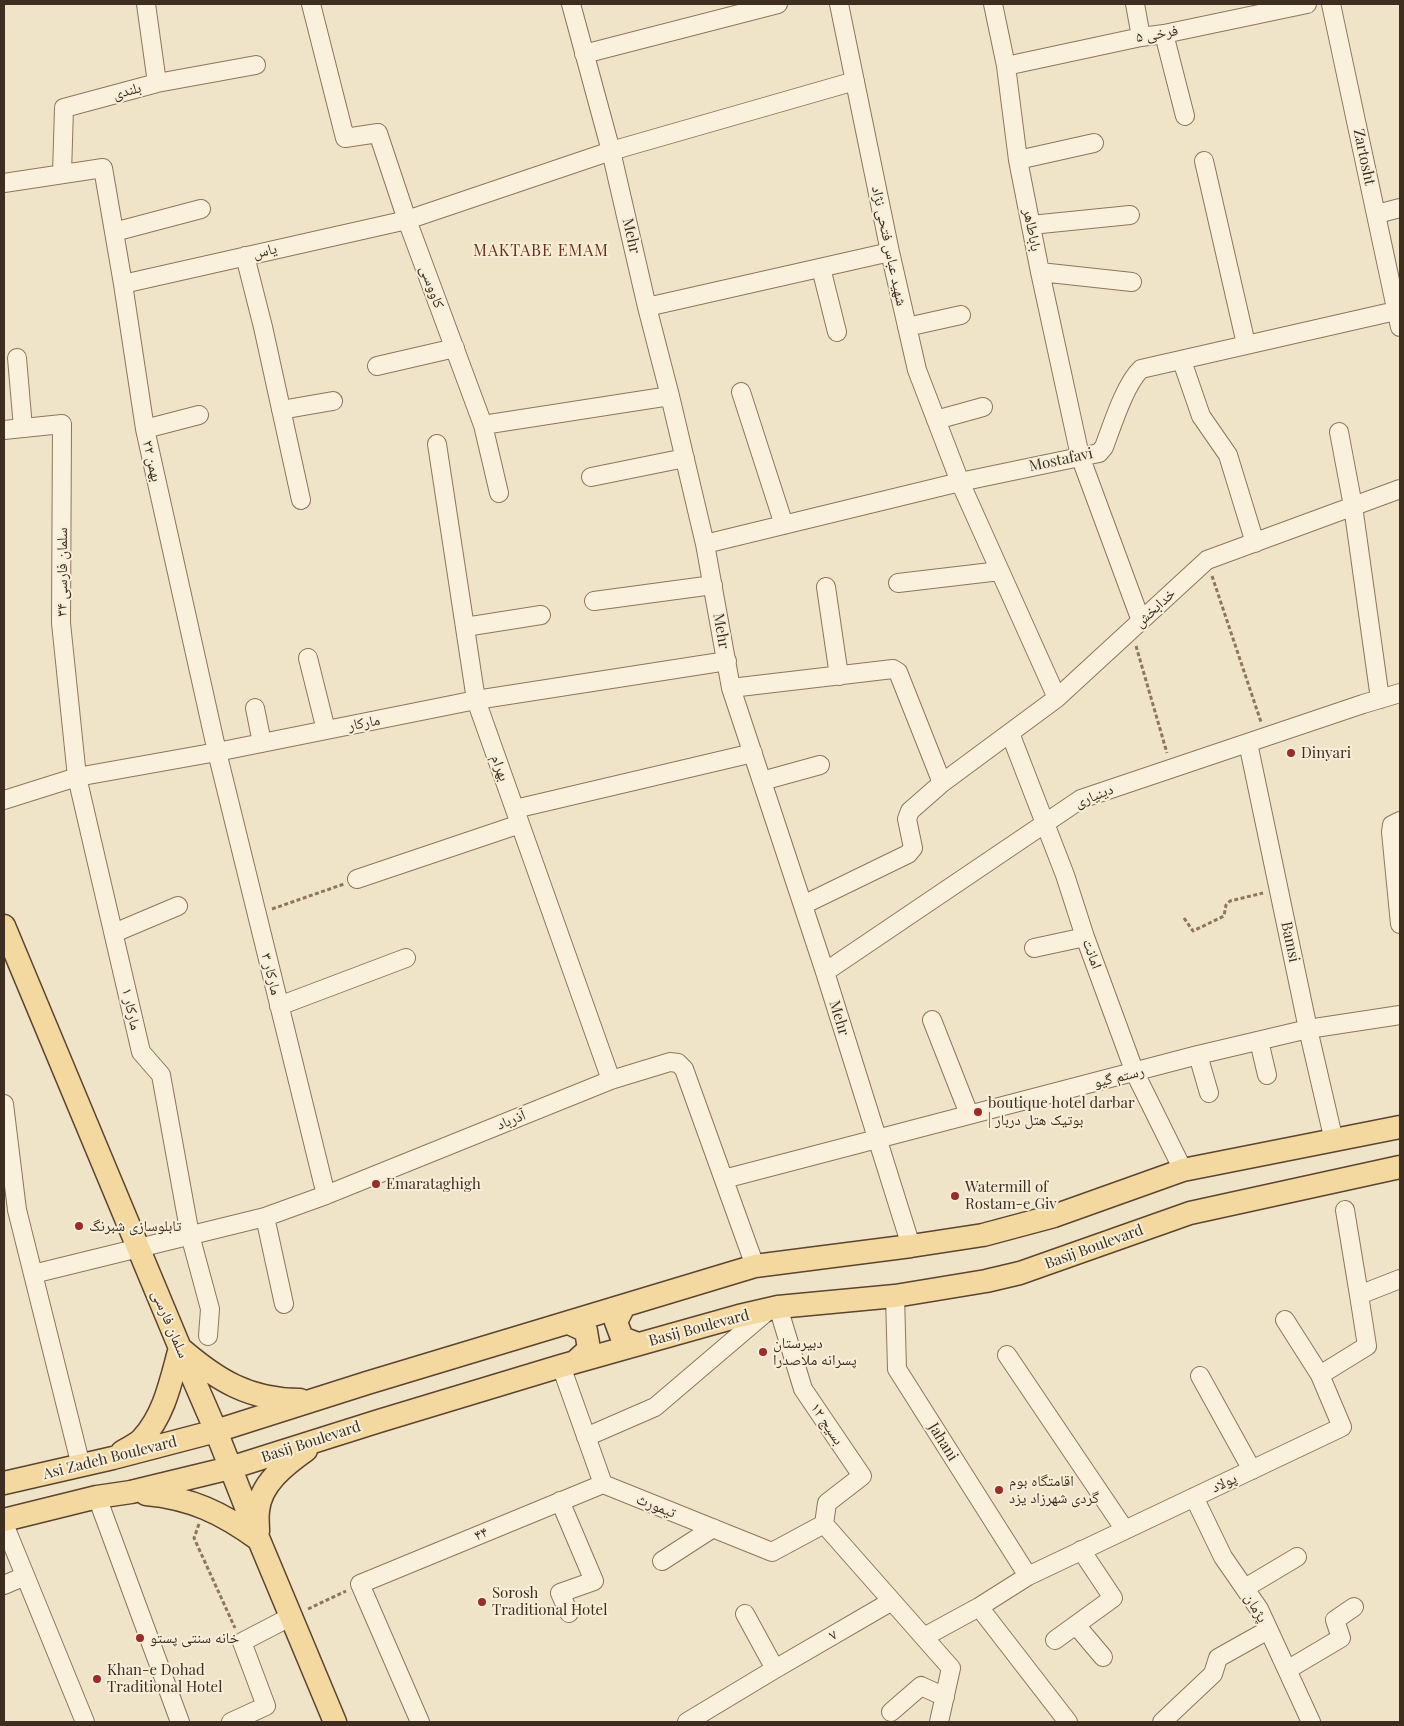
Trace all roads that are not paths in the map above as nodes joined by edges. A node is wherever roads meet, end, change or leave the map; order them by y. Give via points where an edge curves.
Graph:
1 (146, 4) edge
2 (311, 4) edge
3 (571, 4) edge
4 (778, 4) edge
5 (839, 4) edge
6 (993, 4) edge
7 (1135, 4) edge
8 (1307, 4) edge
9 (1331, 4) edge
10 (1164, 34) junction
11 (1141, 37) junction
12 (584, 54) junction
13 (256, 65) dead end
14 (1006, 66) junction
15 (855, 81) junction
16 (157, 83) junction
17 (1185, 116) dead end
18 (1094, 143) dead end
19 (611, 151) junction
20 (1018, 160) junction
21 (1204, 162) dead end
22 (62, 174) junction
23 (4, 183) edge
24 (1400, 208) edge
25 (201, 209) dead end
26 (1377, 214) junction
27 (1130, 215) dead end
28 (407, 220) junction
29 (1031, 225) junction
30 (114, 232) junction
31 (890, 252) junction
32 (245, 256) junction
33 (821, 268) junction
34 (1040, 272) junction
35 (1132, 282) dead end
36 (123, 284) junction
37 (647, 307) junction
38 (960, 315) dead end
39 (1399, 316) edge
40 (907, 327) junction
41 (837, 332) dead end
42 (1246, 344) junction
43 (455, 348) junction
44 (17, 358) dead end
45 (1182, 361) junction
46 (377, 366) dead end
47 (741, 392) dead end
48 (670, 396) junction
49 (333, 401) dead end
50 (983, 407) dead end
51 (281, 410) junction
52 (199, 415) dead end
53 (936, 420) junction
54 (484, 425) junction
55 (24, 428) junction
56 (145, 428) junction
57 (4, 430) edge
58 (1339, 432) dead end
59 (437, 444) dead end
60 (1080, 456) junction
61 (685, 458) junction
62 (592, 477) dead end
63 (960, 482) junction
64 (1400, 489) edge
65 (499, 493) dead end
66 (300, 500) dead end
67 (1352, 506) junction
68 (784, 525) junction
69 (1255, 542) junction
70 (705, 544) junction
71 (1000, 571) junction
72 (898, 583) dead end
73 (713, 585) junction
74 (826, 587) dead end
75 (594, 601) dead end
76 (540, 615) dead end
77 (1136, 626) junction
78 (465, 627) junction
79 (308, 658) dead end
80 (726, 661) junction
81 (839, 676) junction
82 (731, 688) junction
83 (1400, 693) edge
84 (1057, 698) junction
85 (1380, 699) junction
86 (476, 700) junction
87 (255, 708) dead end
88 (326, 730) junction
89 (1010, 733) junction
90 (262, 743) junction
91 (1248, 743) junction
92 (217, 752) junction
93 (752, 752) junction
94 (820, 765) dead end
95 (78, 777) junction
96 (762, 781) junction
97 (942, 783) junction
98 (4, 800) edge
99 (518, 816) junction
100 (1044, 822) junction
101 (1396, 824) edge
102 (356, 880) road end
103 (803, 905) junction
104 (178, 906) dead end
105 (1400, 924) edge
106 (4, 933) edge
107 (114, 933) junction
108 (1085, 937) junction
109 (1034, 948) dead end
110 (406, 958) dead end
111 (825, 972) junction
112 (279, 1006) junction
113 (1400, 1015) edge
114 (932, 1020) dead end
115 (1308, 1029) junction
116 (1259, 1041) junction
117 (1198, 1055) junction
118 (1136, 1073) junction
119 (1267, 1075) dead end
120 (611, 1080) junction
121 (1209, 1094) dead end
122 (4, 1104) edge
123 (969, 1114) junction
124 (1400, 1127) edge
125 (876, 1139) junction
126 (1334, 1141) junction
127 (1400, 1167) edge
128 (1183, 1170) junction
129 (724, 1179) junction
130 (326, 1196) junction
131 (1346, 1210) dead end
132 (265, 1217) junction
133 (190, 1235) junction
134 (911, 1246) junction
135 (138, 1249) junction
136 (755, 1266) junction
137 (33, 1274) junction
138 (1400, 1279) edge
139 (1359, 1295) junction
140 (896, 1296) junction
141 (284, 1304) dead end
142 (624, 1306) junction
143 (774, 1308) junction
144 (1285, 1320) dead end
145 (569, 1323) junction
146 (208, 1336) dead end
147 (638, 1344) junction
148 (180, 1348) junction
149 (1007, 1355) dead end
150 (568, 1364) junction
151 (1200, 1376) dead end
152 (1320, 1376) junction
153 (316, 1400) junction
154 (216, 1431) junction
155 (586, 1437) junction
156 (324, 1438) junction
157 (113, 1458) junction
158 (81, 1466) junction
159 (230, 1468) junction
160 (1252, 1470) junction
161 (4, 1483) edge
162 (603, 1484) junction
163 (131, 1492) junction
164 (96, 1497) junction
165 (1194, 1497) junction
166 (560, 1501) junction
167 (4, 1520) edge
168 (4, 1524) edge
169 (824, 1524) junction
170 (713, 1528) junction
171 (1125, 1530) junction
172 (259, 1540) junction
173 (1081, 1550) junction
174 (1297, 1557) dead end
175 (662, 1561) dead end
176 (25, 1576) junction
177 (1028, 1576) junction
178 (4, 1585) edge
179 (1244, 1588) junction
180 (892, 1601) junction
181 (979, 1606) junction
182 (1354, 1607) dead end
183 (569, 1613) dead end
184 (745, 1614) dead end
185 (292, 1616) junction
186 (1076, 1625) junction
187 (1268, 1630) junction
188 (924, 1637) junction
189 (1055, 1640) dead end
190 (1103, 1657) dead end
191 (775, 1669) junction
192 (1287, 1670) junction
193 (945, 1697) junction
194 (891, 1712) dead end
195 (85, 1722) edge
196 (180, 1722) edge
197 (231, 1722) edge
198 (335, 1722) edge
199 (420, 1722) edge
200 (687, 1722) edge
201 (939, 1722) edge
202 (1068, 1722) edge
203 (1162, 1722) edge
204 (1311, 1722) edge

1 - 16 street
2 - 28 street, کاووسی via 345,138 378,133
3 - 12 street, Mehr
4 - 12 street
5 - 15 street, شهید عباس فتحی نژاد
6 - 14 street, باباطاهر
7 - 11 street
8 - 10 street, فرخی ۵
9 - 26 street, Zartosht
10 - 11 street, فرخی ۵
10 - 17 street
11 - 14 street, فرخی ۵
12 - 19 street, Mehr
13 - 16 street, بلندی
14 - 20 street, باباطاهر
15 - 19 street, یاس
15 - 31 street, شهید عباس فتحی نژاد
16 - 22 street, بلندی via 64,108
18 - 20 street
19 - 28 street, یاس
19 - 37 street, Mehr
20 - 29 street, باباطاهر
21 - 42 street
22 - 23 street
22 - 30 street, ۲۲ بهمن via 103,168
24 - 26 street
25 - 30 street
26 - 39 street, Zartosht
27 - 29 street
28 - 32 street, یاس
28 - 43 street, کاووسی
29 - 34 street, باباطاهر
30 - 36 street, ۲۲ بهمن
31 - 33 street
31 - 40 street, شهید عباس فتحی نژاد
32 - 36 street, یاس
32 - 51 street
33 - 37 street
33 - 41 street
34 - 35 street
34 - 60 street, باباطاهر
36 - 56 street, ۲۲ بهمن
37 - 48 street, Mehr
38 - 40 street
39 - 42 street, Mostafavi
40 - 53 street, شهید عباس فتحی نژاد via 917,370
42 - 45 street, Mostafavi
43 - 46 street
43 - 54 street, کاووسی
44 - 55 street
45 - 60 street, Mostafavi via 1142,369 1137,373 1104,447 1099,452
45 - 69 street via 1201,416 1228,455
47 - 68 street
48 - 54 street
48 - 61 street, Mehr
49 - 51 street
50 - 53 street
51 - 66 street
52 - 56 street
53 - 63 street, شهید عباس فتحی نژاد
54 - 65 street, کاووسی
55 - 57 street, سلمان فارسی ۳۴
55 - 95 street, سلمان فارسی ۳۴ via 62,424 61,623
56 - 92 street, ۲۲ بهمن
58 - 67 street
59 - 78 street, بهرام
60 - 63 street, Mostafavi
60 - 77 street, باباطاهر
61 - 62 street
61 - 70 street, Mehr
63 - 68 street, Mostafavi
63 - 71 street, شهید عباس فتحی نژاد
64 - 67 street, خدابخش
67 - 69 street, خدابخش
67 - 85 street
68 - 70 street, Mostafavi
69 - 77 street, خدابخش via 1207,560
70 - 73 street, Mehr
71 - 72 street
71 - 84 street, شهید عباس فتحی نژاد
73 - 75 street
73 - 80 street, Mehr
74 - 81 street
76 - 78 street
77 - 84 street, خدابخش
78 - 86 street, بهرام
79 - 88 street
80 - 82 street, Mehr
80 - 86 street, مارکار
81 - 82 street
81 - 97 street via 893,669 898,672
82 - 93 street, Mehr
83 - 85 street, دینیاری
84 - 89 street, خدابخش
85 - 91 street, دینیاری
86 - 88 street, مارکار
86 - 99 street, بهرام
87 - 90 street
88 - 90 street, مارکار
89 - 97 street, خدابخش
89 - 100 street, امانت
90 - 92 street, مارکار
91 - 100 street, دینیاری via 1081,799
91 - 115 street, Bamsi
92 - 95 street, مارکار
92 - 112 street, مارکار ۳
93 - 96 street, Mehr
93 - 99 street
94 - 96 street
95 - 98 street, مارکار
95 - 107 street, مارکار ۱
96 - 103 street, Mehr
97 - 103 street, خدابخش via 907,815 912,841 908,854
99 - 102 street
99 - 120 street, بهرام
100 - 108 street, امانت
100 - 111 street, دینیاری
101 - 105 street via 1391,832
103 - 111 street, Mehr
104 - 107 street
106 - 135 main road, سلمان فارسی
107 - 133 street, مارکار ۱ via 141,1052 161,1075
108 - 109 street
108 - 118 street, امانت
110 - 112 street
111 - 125 street, Mehr
112 - 130 street, مارکار ۳
113 - 115 street, رستم گیو
114 - 123 street
115 - 116 street, رستم گیو
115 - 126 street, Bamsi
116 - 117 street, رستم گیو
116 - 119 street
117 - 118 street, رستم گیو
117 - 121 street
118 - 123 street, رستم گیو
118 - 128 street, امانت
120 - 129 street, آذرباد via 670,1062 678,1063 684,1069
120 - 130 street, آذرباد
122 - 137 street via 17,1210
123 - 125 street, رستم گیو
124 - 126 main road
125 - 129 street, رستم گیو
125 - 134 street, Mehr
126 - 128 main road
127 - 140 main road, Basij Boulevard via 1190,1213 1020,1273
128 - 134 main road via 1054,1216 983,1235
129 - 136 street, آذرباد
130 - 132 street, آذرباد
131 - 139 street
132 - 133 street, آذرباد
132 - 141 street
133 - 135 street, آذرباد
133 - 146 street, مارکار ۱ via 210,1309
134 - 136 main road
135 - 137 street, آذرباد
135 - 148 main road, سلمان فارسی
136 - 142 main road
137 - 158 street
138 - 139 street
139 - 152 street via 1367,1346
140 - 143 main road, Basij Boulevard
140 - 177 street, Jahani via 897,1369
142 - 145 main road
142 - 147 main road via 616,1322 622,1338
143 - 147 main road, Basij Boulevard
143 - 155 street via 655,1407
143 - 169 street, بسیج ۱۲ via 803,1389 862,1476 827,1503
144 - 152 street
145 - 150 main road via 586,1331 589,1349
145 - 153 main road
147 - 150 main road, Basij Boulevard
148 - 153 main road via 204,1369 233,1387 285,1400
148 - 154 main road, سلمان فارسی
148 - 157 main road via 160,1413 142,1440
149 - 171 street
150 - 155 street
150 - 156 main road, Basij Boulevard
151 - 160 street
152 - 160 street, پولاد via 1342,1427
153 - 154 main road
154 - 157 main road, Asi Zadeh Boulevard
154 - 159 main road, سلمان فارسی
155 - 162 street
156 - 159 main road, Basij Boulevard
156 - 172 main road via 283,1466 264,1491 258,1510
157 - 158 main road, Asi Zadeh Boulevard
158 - 161 main road, Asi Zadeh Boulevard
159 - 163 main road, Basij Boulevard
159 - 172 main road, سلمان فارسی
160 - 165 street, پولاد
162 - 166 street, ۴۴
162 - 170 street, تیمورث
163 - 164 main road, Basij Boulevard
163 - 172 main road via 169,1496 206,1507 234,1521
164 - 167 main road, Basij Boulevard
164 - 196 street
165 - 171 street, پولاد
165 - 179 street, پژمان via 1223,1557
166 - 183 street via 594,1581 560,1593
166 - 199 street, ۴۴ via 360,1584
168 - 176 street
169 - 170 street, تیمورث via 772,1552
169 - 180 street
170 - 175 street
171 - 173 street, پولاد
172 - 185 main road, سلمان فارسی
173 - 177 street, پولاد
173 - 186 street via 1113,1598
174 - 179 street
176 - 178 street
176 - 195 street
177 - 181 street, پولاد
179 - 187 street, پژمان via 1259,1609
180 - 188 street
180 - 191 street, ۷
181 - 188 street, پولاد
181 - 202 street
182 - 192 street via 1335,1620 1341,1638
184 - 191 street
185 - 197 street via 242,1642 266,1706
185 - 198 main road, سلمان فارسی
186 - 189 street
186 - 190 street
187 - 192 street, پژمان
187 - 203 street via 1218,1658 1213,1674
188 - 193 street via 952,1668
191 - 200 street, ۷
192 - 204 street, پژمان
193 - 194 street via 921,1686
193 - 201 street

